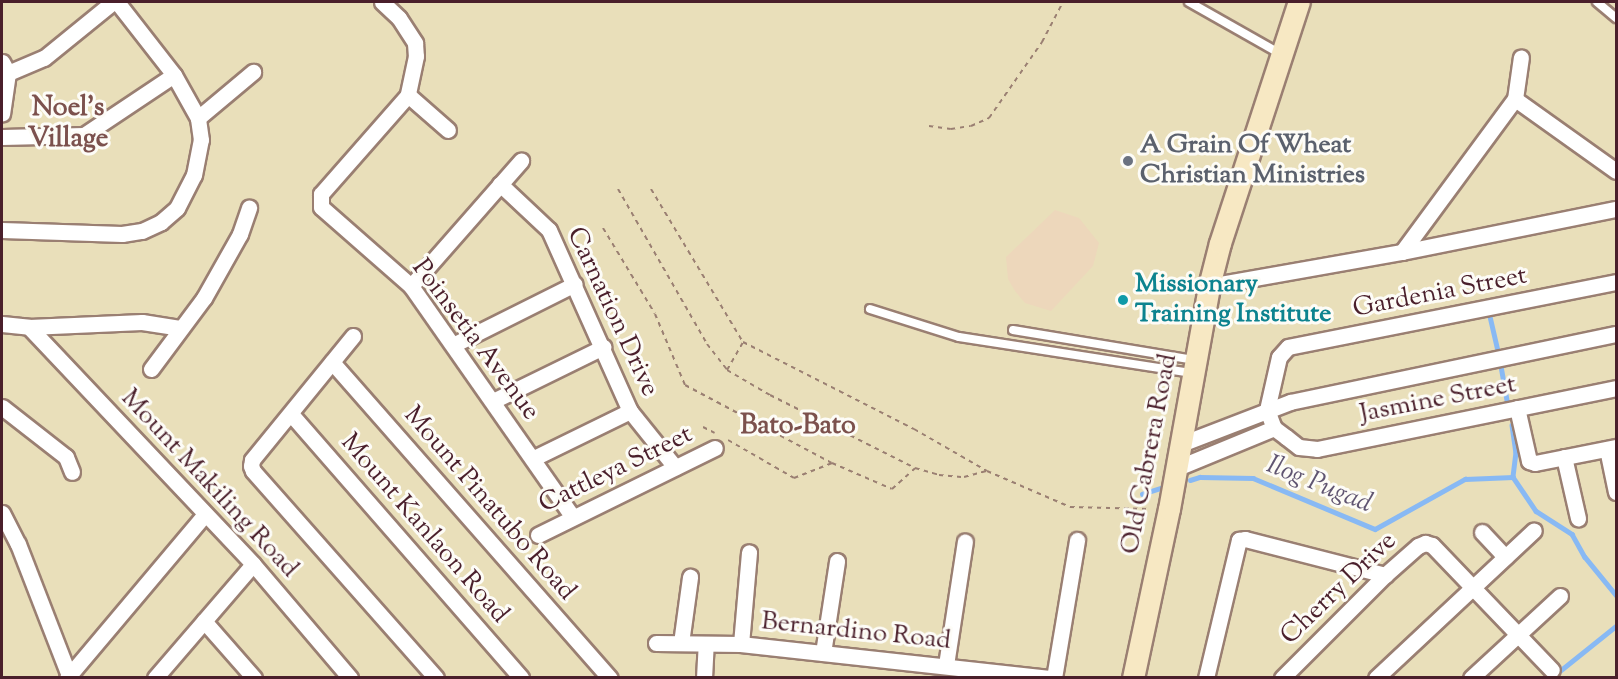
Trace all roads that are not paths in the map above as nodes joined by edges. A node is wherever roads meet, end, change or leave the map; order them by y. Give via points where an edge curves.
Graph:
1 (115, 2) edge
2 (382, 2) edge
3 (1189, 2) edge
4 (1299, 2) edge
5 (1597, 2) edge
6 (1617, 18) edge
7 (1282, 55) junction
8 (1521, 57) dead end
9 (5, 68) edge
10 (253, 72) dead end
11 (174, 75) junction
12 (408, 95) junction
13 (1515, 99) junction
14 (2, 114) edge
15 (198, 118) junction
16 (448, 130) dead end
17 (2, 137) edge
18 (521, 161) dead end
19 (1617, 171) edge
20 (500, 183) junction
21 (249, 208) dead end
22 (1617, 209) edge
23 (2, 230) edge
24 (1402, 252) junction
25 (1617, 282) edge
26 (575, 284) junction
27 (411, 286) junction
28 (1209, 286) junction
29 (870, 309) dead end
30 (2, 324) edge
31 (29, 327) junction
32 (180, 328) junction
33 (1013, 330) dead end
34 (1617, 334) edge
35 (353, 336) dead end
36 (453, 345) junction
37 (603, 347) junction
38 (332, 362) junction
39 (1195, 367) junction
40 (151, 369) dead end
41 (1617, 388) edge
42 (493, 401) junction
43 (2, 407) edge
44 (1516, 408) junction
45 (1267, 410) junction
46 (630, 411) junction
47 (291, 414) junction
48 (1274, 428) junction
49 (1181, 444) junction
50 (715, 448) dead end
51 (1612, 448) edge
52 (1564, 457) junction
53 (534, 458) junction
54 (675, 467) junction
55 (1177, 468) junction
56 (72, 472) dead end
57 (1617, 492) edge
58 (2, 513) edge
59 (205, 514) junction
60 (573, 518) junction
61 (1578, 518) dead end
62 (1534, 530) dead end
63 (1482, 532) dead end
64 (538, 535) dead end
65 (1077, 540) dead end
66 (965, 541) dead end
67 (749, 552) dead end
68 (1505, 557) junction
69 (837, 561) dead end
70 (253, 564) junction
71 (1385, 575) junction
72 (690, 577) dead end
73 (1472, 589) junction
74 (1560, 596) dead end
75 (204, 621) junction
76 (1517, 635) junction
77 (656, 643) dead end
78 (681, 643) junction
79 (706, 644) junction
80 (741, 644) junction
81 (824, 653) junction
82 (946, 665) junction
83 (1552, 670) dead end
84 (160, 675) edge
85 (69, 677) edge
86 (254, 678) edge
87 (350, 678) edge
88 (436, 678) edge
89 (521, 678) edge
90 (610, 678) edge
91 (704, 678) edge
92 (1053, 678) edge
93 (1133, 678) edge
94 (1206, 678) edge
95 (1281, 678) edge
96 (1376, 678) edge
97 (1471, 678) edge

1 - 9 street via 44,58
1 - 11 street
2 - 12 street, Poinsetia Avenue via 399,18 415,43
3 - 7 lane
4 - 7 street, Old Cabrera Road
5 - 6 lane
7 - 28 street, Old Cabrera Road
8 - 13 street
9 - 14 street
10 - 15 street
11 - 15 street
11 - 17 street via 84,135
12 - 16 street
12 - 27 street, Poinsetia Avenue via 321,194 321,207
13 - 19 street
13 - 24 street
15 - 23 street via 201,140 194,175 177,208 161,222 142,231 122,234
18 - 20 street
20 - 26 street, Carnation Drive via 549,230
20 - 27 street
21 - 32 street via 226,260 204,298
22 - 24 street
24 - 28 street
25 - 45 street, Gardenia Street via 1288,347 1279,357
26 - 36 street
26 - 37 street, Carnation Drive
27 - 36 street, Poinsetia Avenue
28 - 39 street, Old Cabrera Road
29 - 39 lane via 959,337
30 - 31 street
31 - 32 street via 142,322
31 - 59 street, Mount Makiling Road
32 - 40 street
33 - 39 lane
34 - 45 street
35 - 38 street
36 - 42 street, Poinsetia Avenue
37 - 42 street
37 - 46 street, Carnation Drive
38 - 47 street
38 - 90 street, Mount Pinatubo Road
39 - 49 street, Old Cabrera Road
41 - 44 street, Jasmine Street
42 - 53 street, Poinsetia Avenue
43 - 56 street via 66,457
44 - 48 street, Jasmine Street via 1317,449 1299,447
44 - 52 street via 1529,461
45 - 48 street
45 - 49 street
46 - 53 street
46 - 54 street, Carnation Drive
47 - 88 street via 252,460 253,471
47 - 89 street, Mount Kanlaon Road
48 - 55 street
49 - 55 street, Old Cabrera Road
50 - 54 street, Cattleya Street
51 - 52 street
51 - 57 street
52 - 61 street
53 - 60 street, Poinsetia Avenue
54 - 60 street, Cattleya Street
55 - 93 street, Old Cabrera Road
58 - 85 street via 18,544
59 - 70 street, Mount Makiling Road
59 - 85 street
60 - 64 street, Cattleya Street
62 - 68 street
63 - 68 street
65 - 92 street
66 - 82 street
67 - 80 street
68 - 73 street
69 - 81 street
70 - 75 street
70 - 87 street, Mount Makiling Road
71 - 73 street, Cherry Drive via 1425,543 1432,545
71 - 94 street via 1239,540
71 - 95 street, Cherry Drive
72 - 78 street
73 - 76 street
73 - 96 street
74 - 76 street
75 - 84 street
75 - 86 street
76 - 83 street
76 - 97 street
77 - 78 street, Bernardino Road
78 - 79 street, Bernardino Road
79 - 80 street, Bernardino Road
79 - 91 street
80 - 81 street, Bernardino Road
81 - 82 street, Bernardino Road
82 - 92 street, Bernardino Road

